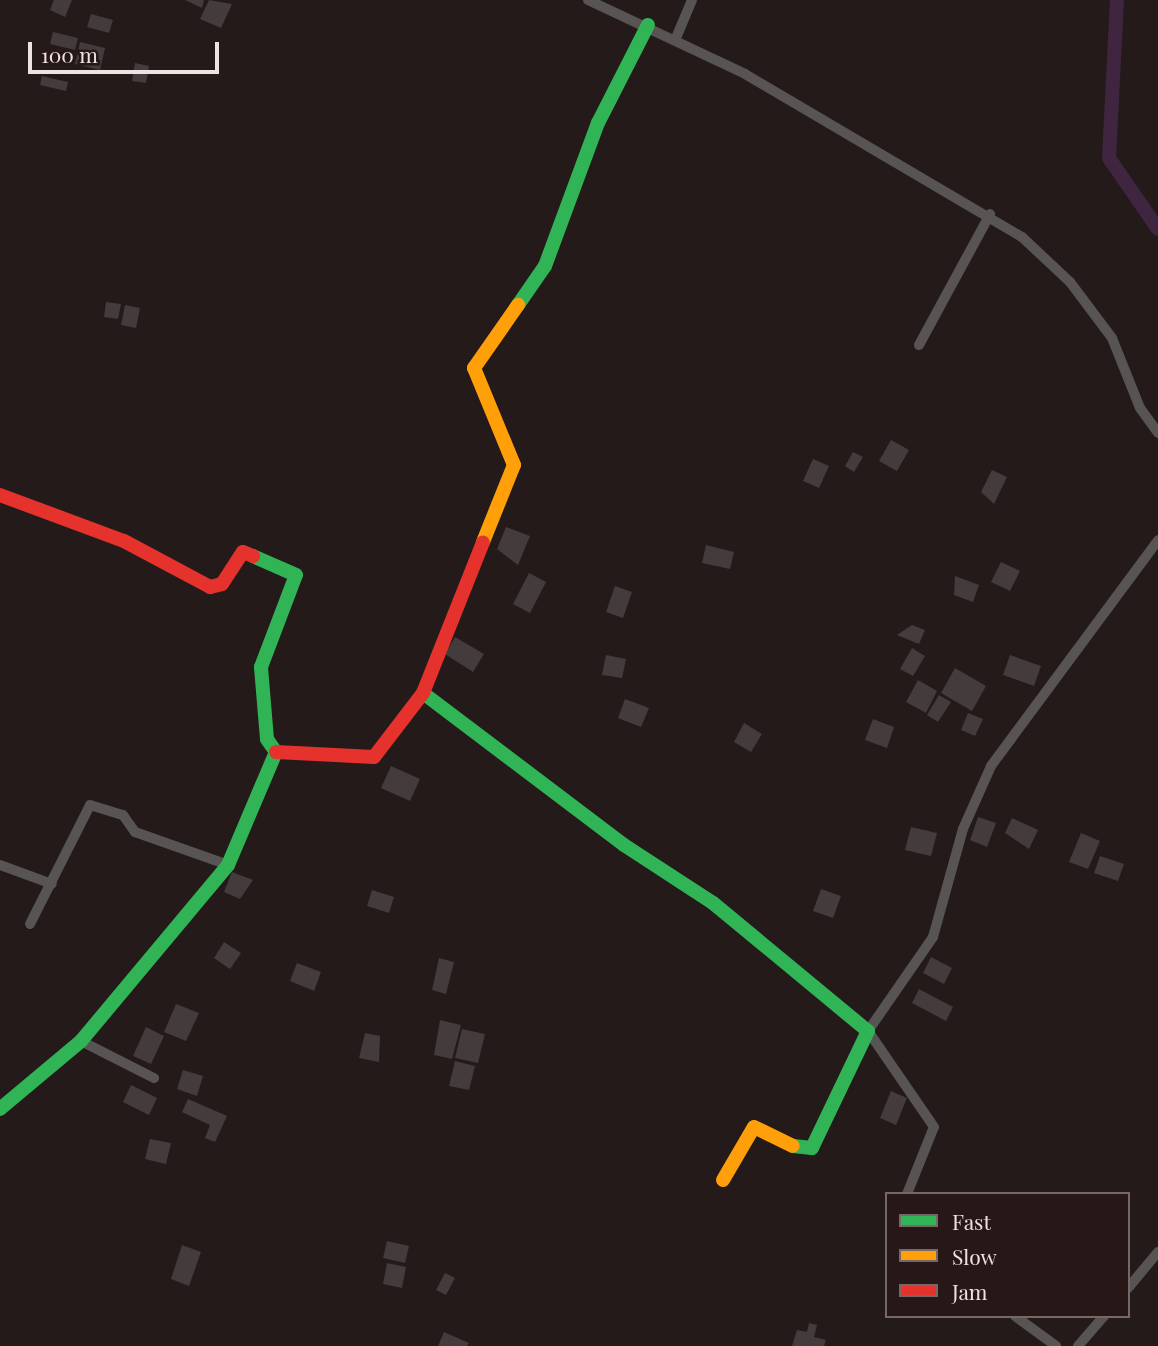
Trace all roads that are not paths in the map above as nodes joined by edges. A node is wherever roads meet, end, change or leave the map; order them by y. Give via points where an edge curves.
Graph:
1 (588, 0) edge
2 (692, 0) edge
3 (648, 25) junction
4 (676, 38) junction
5 (990, 214) junction
6 (919, 345) dead end
7 (1158, 433) edge
8 (0, 495) edge
9 (1158, 540) edge
10 (423, 693) junction
11 (276, 752) junction
12 (228, 865) junction
13 (0, 866) edge
14 (52, 884) junction
15 (30, 925) dead end
16 (869, 1031) junction
17 (81, 1041) junction
18 (154, 1078) dead end
19 (0, 1109) edge
20 (723, 1180) dead end
21 (908, 1192) edge
22 (1158, 1252) edge
23 (1130, 1286) edge
24 (1017, 1318) edge
25 (1102, 1318) edge
26 (1056, 1346) edge
27 (1078, 1346) edge

1 - 3 street
2 - 4 street
3 - 4 street
3 - 10 street via 598,122 545,266 474,368 514,465
4 - 5 street
5 - 6 street
5 - 7 street via 1070,282 1112,338 1140,408
8 - 11 street via 124,541 209,587 222,584 243,552 290,567 294,582 261,667 267,739
9 - 16 street via 991,766 963,829 933,937
10 - 11 street via 374,757
10 - 16 street via 624,845 713,903
11 - 12 street
12 - 14 street via 135,832 123,816 90,805
12 - 17 street
13 - 14 street
14 - 15 street
16 - 20 street via 812,1147 803,1151 754,1127
16 - 21 street via 934,1128
17 - 18 street
17 - 19 street
22 - 23 street
24 - 26 street
25 - 27 street

